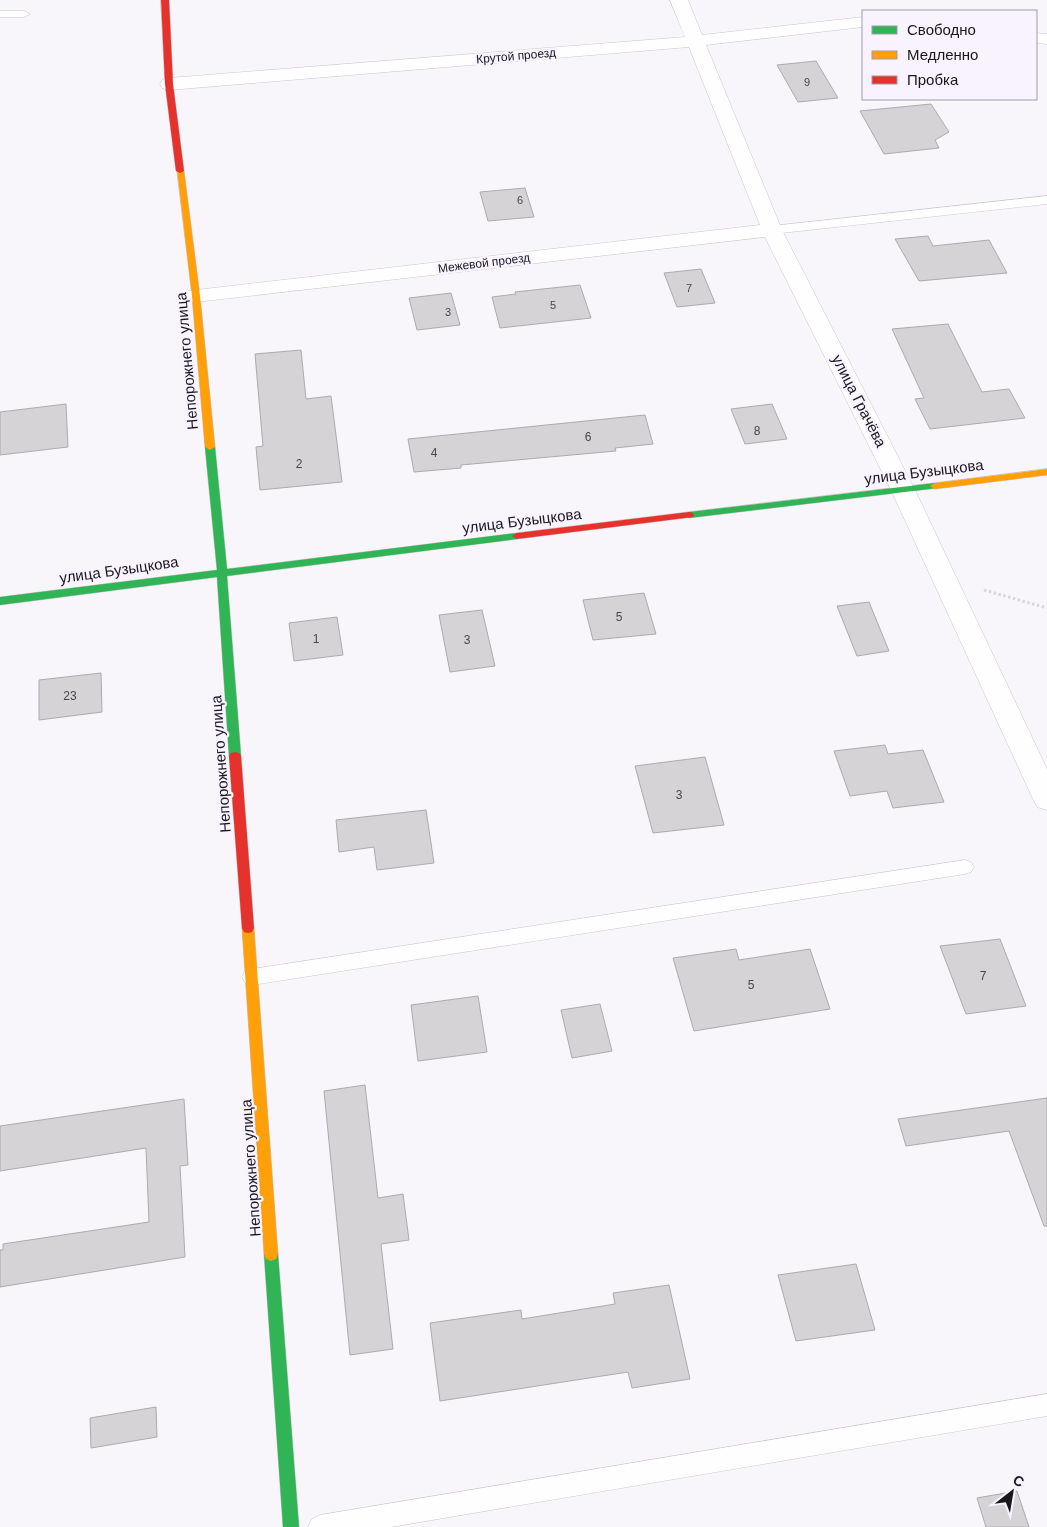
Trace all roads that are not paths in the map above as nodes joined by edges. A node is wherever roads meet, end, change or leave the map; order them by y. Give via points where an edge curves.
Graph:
1 (165, 0) edge
2 (680, 0) edge
3 (0, 14) edge
4 (24, 14) dead end
5 (862, 22) edge
6 (697, 41) junction
7 (169, 84) junction
8 (1047, 200) edge
9 (772, 230) junction
10 (196, 296) junction
11 (1047, 472) edge
12 (904, 490) junction
13 (222, 572) junction
14 (0, 601) edge
15 (1047, 798) edge
16 (964, 867) dead end
17 (252, 977) junction
18 (1047, 1405) edge
19 (291, 1527) edge
20 (320, 1527) edge

1 - 7 street, Непорожнего улица
2 - 6 street, улица Грачёва
3 - 4 lane
5 - 6 street, Крутой проезд
6 - 7 street, Крутой проезд
6 - 9 street, улица Грачёва
7 - 10 street, Непорожнего улица
8 - 9 lane
9 - 10 street, Межевой проезд
9 - 12 street, улица Грачёва
10 - 13 street, Непорожнего улица
11 - 12 street, улица Бузыцкова
12 - 13 street, улица Бузыцкова
12 - 15 street, улица Грачёва
13 - 14 street, улица Бузыцкова
13 - 17 street, Непорожнего улица
16 - 17 lane
17 - 19 street, Непорожнего улица
18 - 20 lane

